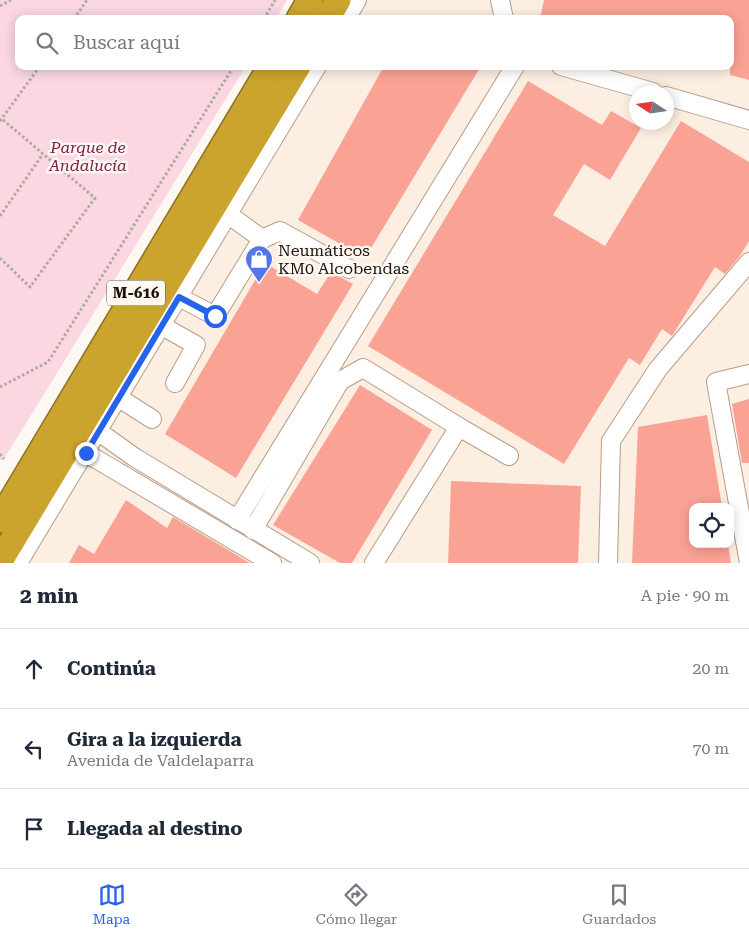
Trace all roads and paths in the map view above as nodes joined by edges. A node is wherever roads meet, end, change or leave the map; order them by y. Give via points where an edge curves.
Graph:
1 (11, 0) edge
2 (87, 0) edge
3 (275, 0) edge
4 (310, 0) edge
5 (338, 0) edge
6 (357, 0) edge
7 (500, 0) edge
8 (0, 6) edge
9 (77, 15) edge
10 (266, 15) edge
11 (301, 15) edge
12 (329, 15) edge
13 (348, 15) edge
14 (503, 15) edge
15 (37, 70) edge
16 (231, 70) edge
17 (269, 70) edge
18 (296, 70) edge
19 (315, 70) edge
20 (513, 70) edge
21 (575, 70) edge
22 (629, 85) edge
23 (674, 98) edge
24 (1, 120) edge
25 (749, 120) edge
26 (43, 154) junction
27 (229, 215) junction
28 (0, 216) edge
29 (262, 239) junction
30 (0, 258) edge
31 (749, 262) edge
32 (348, 269) dead end
33 (179, 297) junction
34 (162, 326) junction
35 (749, 374) edge
36 (174, 383) dead end
37 (0, 387) edge
38 (119, 398) junction
39 (152, 419) dead end
40 (459, 428) junction
41 (99, 432) junction
42 (86, 453) junction
43 (0, 454) edge
44 (509, 456) dead end
45 (4, 459) dead end
46 (0, 520) edge
47 (237, 520) junction
48 (253, 530) junction
49 (0, 561) edge
50 (18, 563) edge
51 (272, 563) edge
52 (310, 563) edge
53 (374, 563) edge
54 (608, 563) edge
55 (749, 563) edge

1 - 8 path
2 - 9 path
3 - 10 path
4 - 11 highway
5 - 12 highway
6 - 13 street
7 - 14 street
15 - 24 path
16 - 37 path via 48,362
17 - 46 highway, M-616
18 - 49 highway, M-616
19 - 27 street
20 - 47 street
21 - 22 street
23 - 25 street
24 - 26 path
26 - 28 path
26 - 30 path via 95,198 30,287
27 - 29 street
27 - 33 street
29 - 32 street via 280,231
29 - 33 street via 215,316
31 - 54 street via 658,369 612,441
33 - 34 street
34 - 36 street via 196,344
34 - 38 street
35 - 55 street via 716,382
38 - 39 street
38 - 41 street
40 - 44 street
40 - 48 street via 363,368 340,381
40 - 53 street
41 - 42 street
41 - 47 street
42 - 50 street
42 - 51 street
43 - 45 path
47 - 48 street
48 - 52 street

